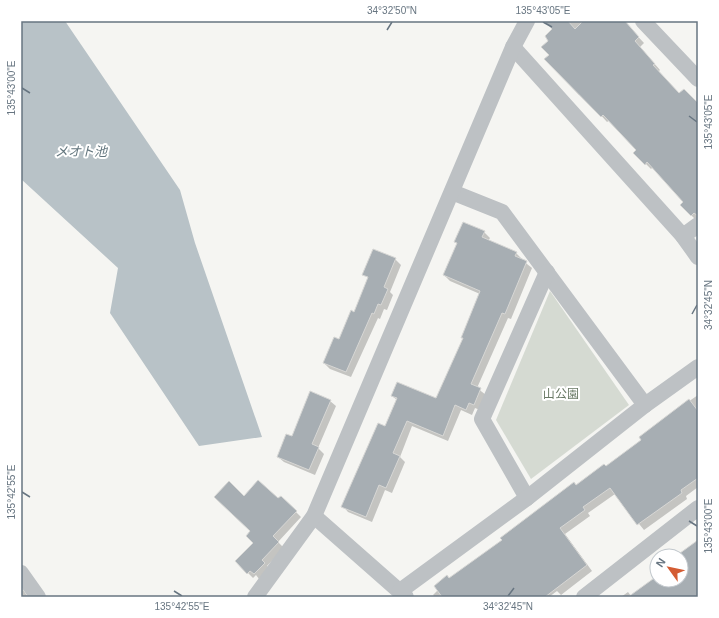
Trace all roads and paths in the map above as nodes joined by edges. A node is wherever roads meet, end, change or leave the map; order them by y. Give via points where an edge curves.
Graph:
1 (527, 21) edge
2 (643, 21) edge
3 (514, 47) junction
4 (698, 79) edge
5 (452, 192) junction
6 (698, 225) edge
7 (683, 236) junction
8 (698, 257) edge
9 (547, 272) junction
10 (698, 367) edge
11 (645, 406) junction
12 (527, 498) junction
13 (698, 508) edge
14 (314, 516) junction
15 (21, 573) edge
16 (403, 594) edge
17 (38, 597) edge
18 (255, 597) edge
19 (584, 597) edge

1 - 3 street
2 - 4 street
3 - 5 street
3 - 7 street
5 - 9 street via 502,212
5 - 14 street
6 - 7 street
7 - 8 street
9 - 11 street
9 - 12 street via 482,419
10 - 11 street
11 - 12 street
12 - 16 street
13 - 19 street
14 - 16 street
14 - 18 street
15 - 17 street

